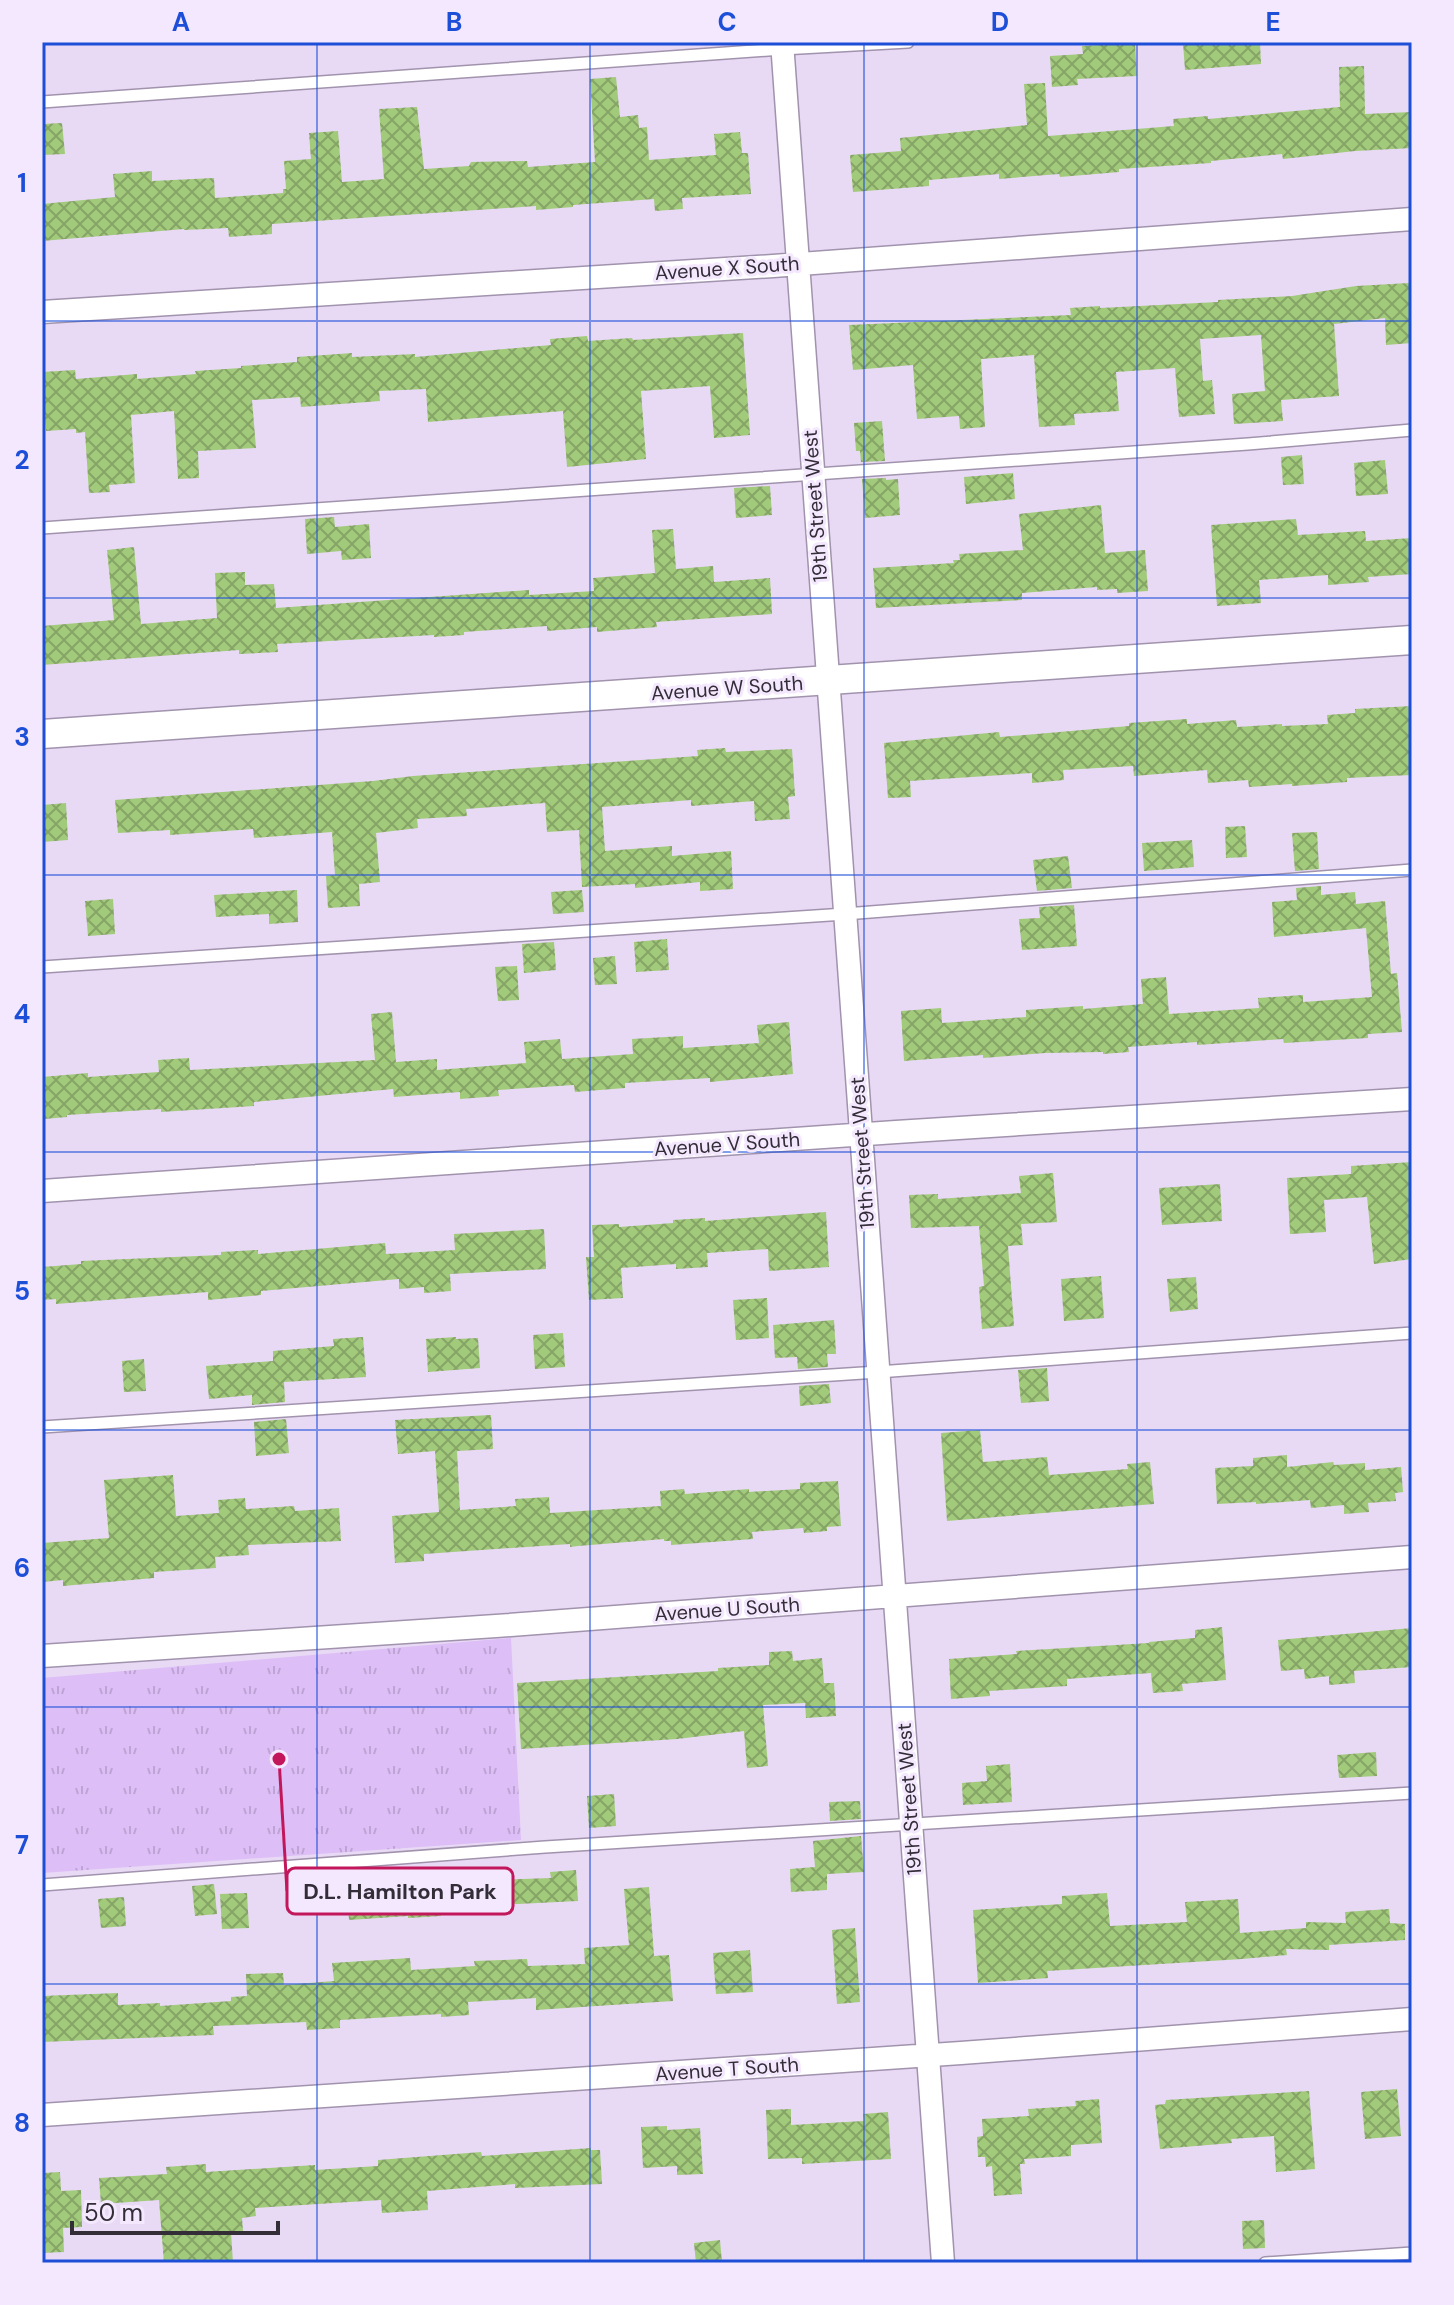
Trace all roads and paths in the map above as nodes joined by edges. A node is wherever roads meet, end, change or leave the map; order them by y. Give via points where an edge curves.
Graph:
1 (908, 42) edge
2 (782, 45) edge
3 (42, 102) edge
4 (1412, 219) edge
5 (798, 264) junction
6 (42, 312) edge
7 (1412, 430) edge
8 (813, 474) junction
9 (42, 528) edge
10 (1412, 640) edge
11 (827, 681) junction
12 (42, 734) edge
13 (1412, 870) edge
14 (845, 914) junction
15 (42, 967) edge
16 (1412, 1099) edge
17 (861, 1135) junction
18 (42, 1191) edge
19 (1412, 1333) edge
20 (878, 1372) junction
21 (42, 1427) edge
22 (1412, 1557) edge
23 (895, 1596) junction
24 (42, 1656) edge
25 (1412, 1793) edge
26 (911, 1824) junction
27 (42, 1885) edge
28 (1412, 2019) edge
29 (928, 2055) junction
30 (42, 2115) edge
31 (1412, 2253) edge
32 (943, 2263) edge
33 (1265, 2263) edge

1 - 2 lane
2 - 3 lane
2 - 5 street, 19th Street West
4 - 5 street, Avenue X South
5 - 6 street, Avenue X South
5 - 8 street, 19th Street West
7 - 8 lane
8 - 9 lane
8 - 11 street, 19th Street West
10 - 11 street, Avenue W South
11 - 12 street, Avenue W South
11 - 14 street, 19th Street West
13 - 14 lane
14 - 15 lane
14 - 17 street, 19th Street West
16 - 17 street, Avenue V South
17 - 18 street, Avenue V South
17 - 20 street, 19th Street West
19 - 20 lane
20 - 21 lane
20 - 23 street, 19th Street West
22 - 23 street, Avenue U South
23 - 24 street, Avenue U South
23 - 26 street, 19th Street West
25 - 26 lane
26 - 27 lane
26 - 29 street, 19th Street West
28 - 29 street, Avenue T South
29 - 30 street, Avenue T South
29 - 32 street, 19th Street West
31 - 33 lane

